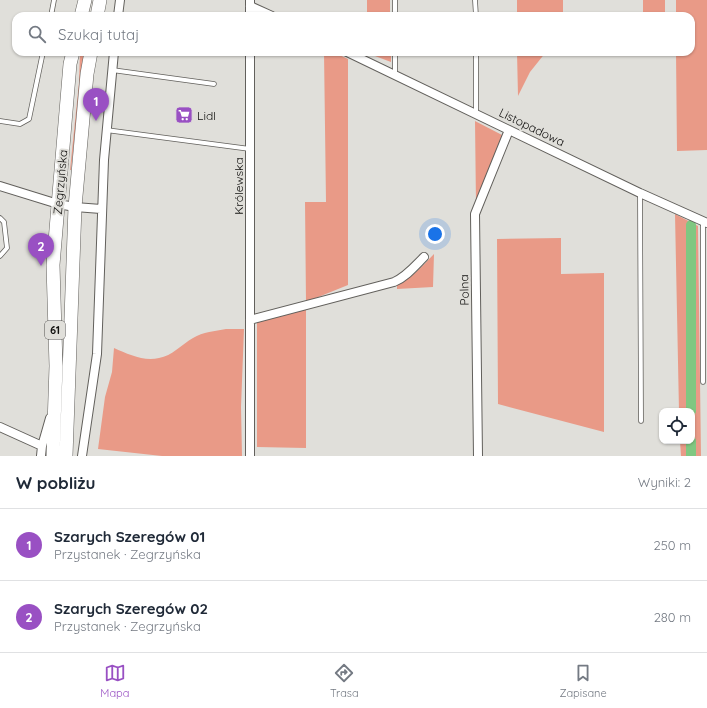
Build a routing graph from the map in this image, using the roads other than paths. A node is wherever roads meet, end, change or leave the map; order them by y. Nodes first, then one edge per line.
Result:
1 (54, 0) edge
2 (85, 0) edge
3 (100, 0) edge
4 (120, 0) edge
5 (394, 0) edge
6 (475, 0) edge
7 (250, 3) edge
8 (52, 12) edge
9 (82, 12) edge
10 (98, 12) edge
11 (118, 12) edge
12 (265, 12) edge
13 (395, 12) edge
14 (476, 12) edge
15 (42, 56) edge
16 (72, 56) edge
17 (90, 56) edge
18 (114, 56) edge
19 (250, 56) edge
20 (355, 56) edge
21 (395, 56) edge
22 (476, 56) edge
23 (112, 70) junction
24 (395, 75) junction
25 (214, 84) dead end
26 (476, 114) junction
27 (0, 121) edge
28 (106, 130) junction
29 (509, 130) junction
30 (250, 149) junction
31 (0, 186) edge
32 (640, 193) junction
33 (58, 204) junction
34 (75, 207) junction
35 (101, 209) junction
36 (0, 218) edge
37 (705, 222) edge
38 (0, 256) edge
39 (424, 257) dead end
40 (250, 320) junction
41 (703, 382) dead end
42 (56, 401) junction
43 (641, 421) dead end
44 (0, 427) edge
45 (42, 446) junction
46 (40, 456) edge
47 (53, 456) edge
48 (66, 456) edge
49 (82, 456) edge
50 (250, 456) edge
51 (478, 456) edge

1 - 8 lane
2 - 9 main road
3 - 10 main road
4 - 11 street
5 - 13 lane
6 - 14 lane
7 - 12 street
15 - 27 lane
16 - 33 main road, Zegrzyńska / 61
17 - 34 main road, Zegrzyńska / 61
18 - 23 street
19 - 30 street, Królewska
20 - 24 street, Listopadowa
21 - 24 lane
22 - 26 lane
23 - 25 lane
23 - 28 street
24 - 26 street, Listopadowa
26 - 29 street, Listopadowa
28 - 30 lane
28 - 35 street
29 - 32 street, Listopadowa
29 - 51 street, Polna
30 - 40 street, Królewska
31 - 33 street
32 - 37 street, Listopadowa
32 - 43 lane
33 - 34 street
33 - 42 main road, Zegrzyńska / 61
34 - 35 street
34 - 48 main road, Zegrzyńska / 61
35 - 49 street
36 - 38 lane
37 - 41 lane
39 - 40 street
40 - 50 street, Królewska
42 - 45 street
42 - 47 main road, Zegrzyńska / 61
44 - 45 street
45 - 46 street

